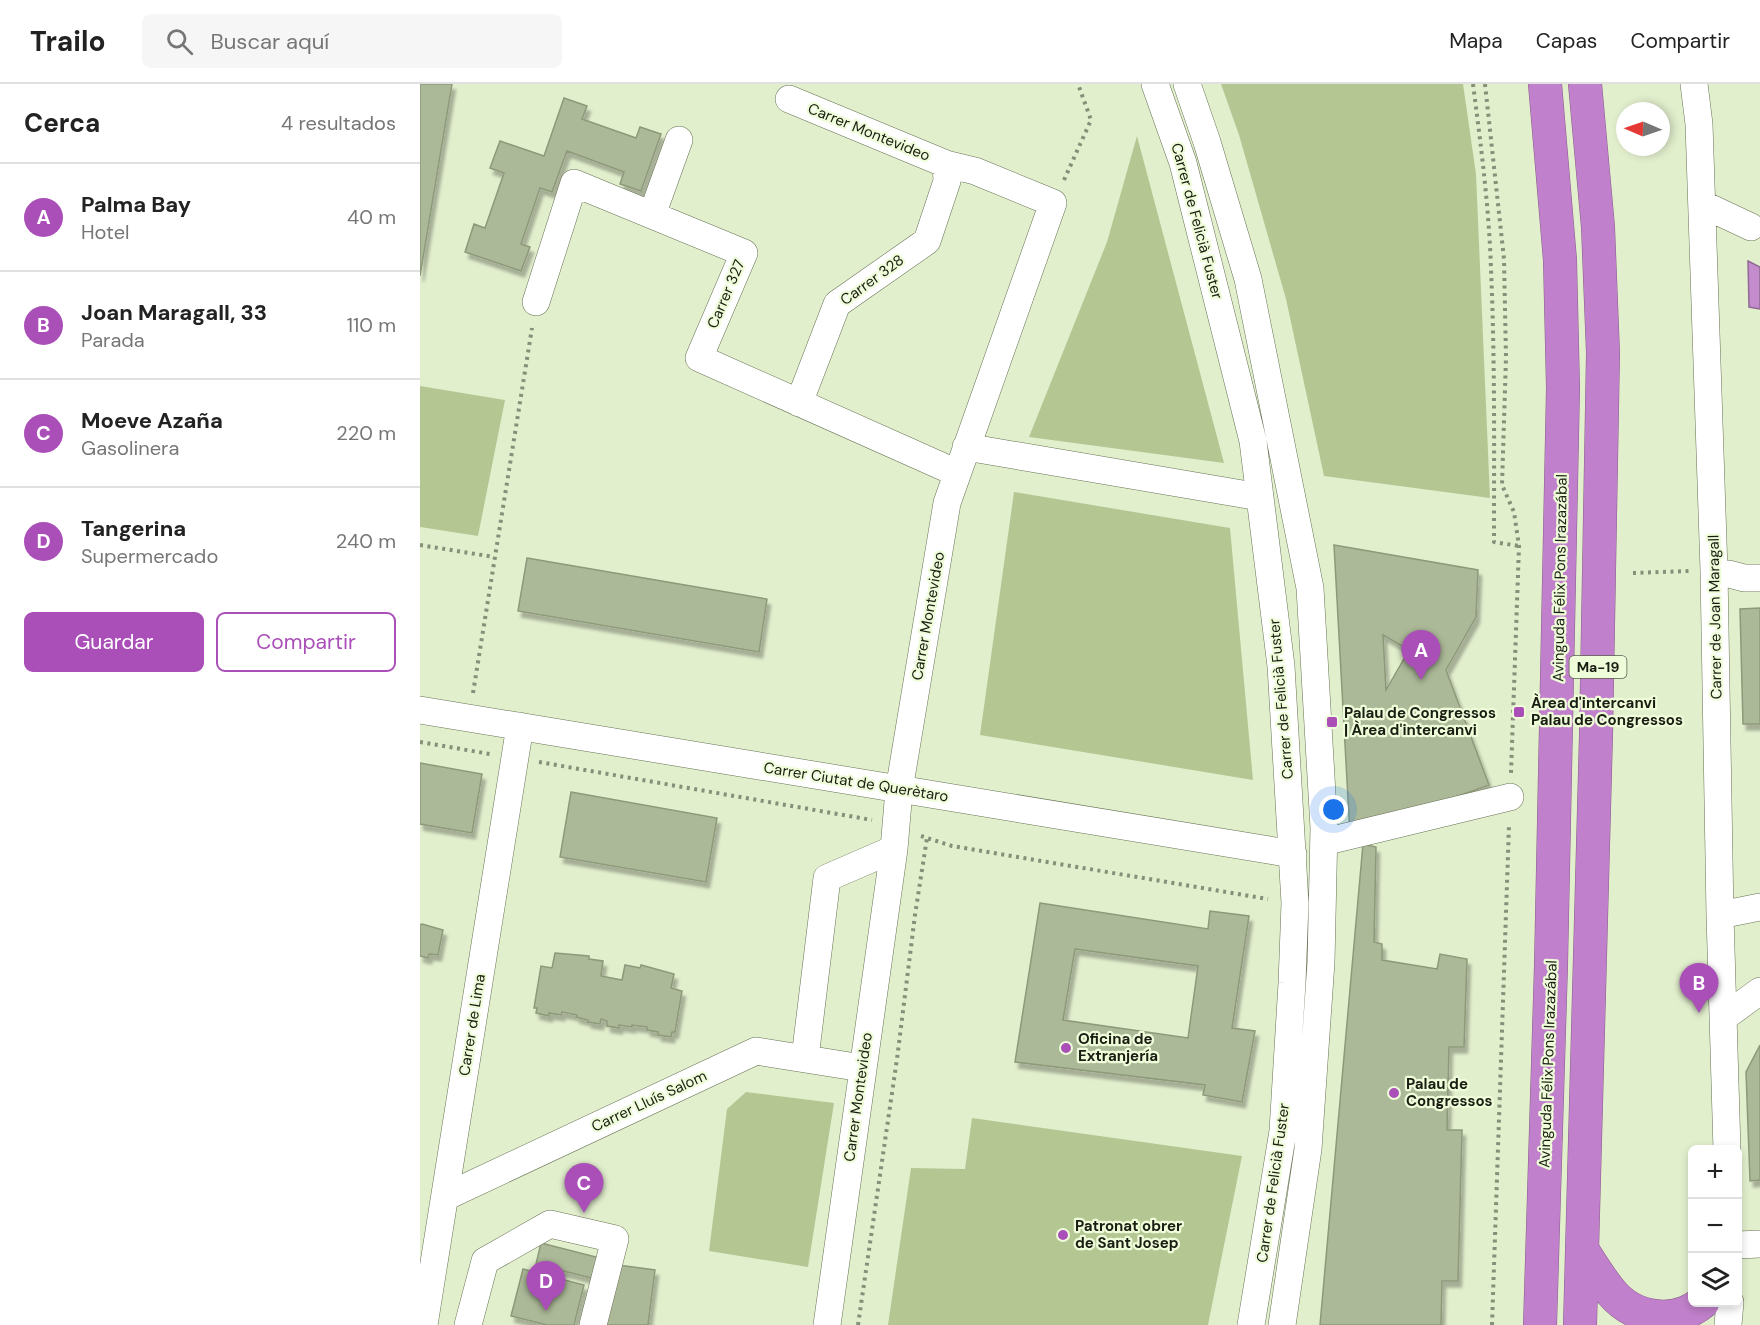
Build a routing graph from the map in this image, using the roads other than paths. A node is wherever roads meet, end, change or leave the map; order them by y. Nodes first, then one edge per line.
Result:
1 (1155, 84) edge
2 (1187, 84) edge
3 (1545, 84) edge
4 (1585, 84) edge
5 (1694, 84) edge
6 (789, 99) dead end
7 (679, 140) dead end
8 (946, 164) junction
9 (1702, 204) junction
10 (652, 215) junction
11 (1751, 226) dead end
12 (536, 302) road end
13 (799, 403) junction
14 (966, 447) junction
15 (957, 473) junction
16 (1260, 497) junction
17 (1722, 573) junction
18 (1760, 578) edge
19 (420, 710) edge
20 (520, 726) junction
21 (899, 790) junction
22 (1510, 797) road end
23 (896, 839) junction
24 (1324, 842) junction
25 (1293, 854) junction
26 (1760, 907) edge
27 (1720, 915) junction
28 (1760, 991) edge
29 (1723, 1018) junction
30 (805, 1058) junction
31 (862, 1068) junction
32 (1727, 1145) edge
33 (445, 1197) junction
34 (1760, 1244) edge
35 (1742, 1245) edge
36 (1583, 1251) junction
37 (1725, 1313) edge
38 (425, 1317) edge
39 (469, 1321) edge
40 (593, 1325) edge
41 (826, 1325) edge
42 (1251, 1325) edge
43 (1282, 1325) edge
44 (1540, 1325) edge
45 (1580, 1325) edge

1 - 16 street, Carrer de Felicià Fuster
2 - 24 street, Carrer de Felicià Fuster
3 - 44 highway, Avinguda Félix Pons Irazazábal / Ma-19
4 - 36 highway, Ma-19
5 - 9 street, Carrer de Joan Maragall
6 - 8 street, Carrer Montevideo
7 - 10 street
8 - 13 street, Carrer 328
8 - 14 street, Carrer Montevideo
9 - 11 street
9 - 17 street, Carrer de Joan Maragall
10 - 12 street, Carrer 327
10 - 13 street, Carrer 327
13 - 15 street, Carrer 327
14 - 15 street, Carrer Montevideo
14 - 16 street
15 - 21 street, Carrer Montevideo
16 - 25 street, Carrer de Felicià Fuster
17 - 18 street
17 - 27 street, Carrer de Joan Maragall
19 - 20 street, Carrer Ciutat de Querètaro
20 - 21 street, Carrer Ciutat de Querètaro
20 - 33 street, Carrer de Lima
21 - 23 street, Carrer Montevideo
21 - 25 street, Carrer Ciutat de Querètaro
22 - 24 street
23 - 30 street
23 - 31 street, Carrer Montevideo
24 - 43 street, Carrer de Felicià Fuster
25 - 42 street, Carrer de Felicià Fuster
26 - 27 street
27 - 29 street, Carrer de Joan Maragall
28 - 29 street
29 - 32 street, Carrer de Joan Maragall
30 - 31 street, Carrer Lluís Salom
30 - 33 street, Carrer Lluís Salom
31 - 41 street, Carrer Montevideo
33 - 38 street, Carrer de Lima
34 - 35 street
36 - 37 highway
36 - 45 highway, Ma-19
38 - 39 street
39 - 40 street

